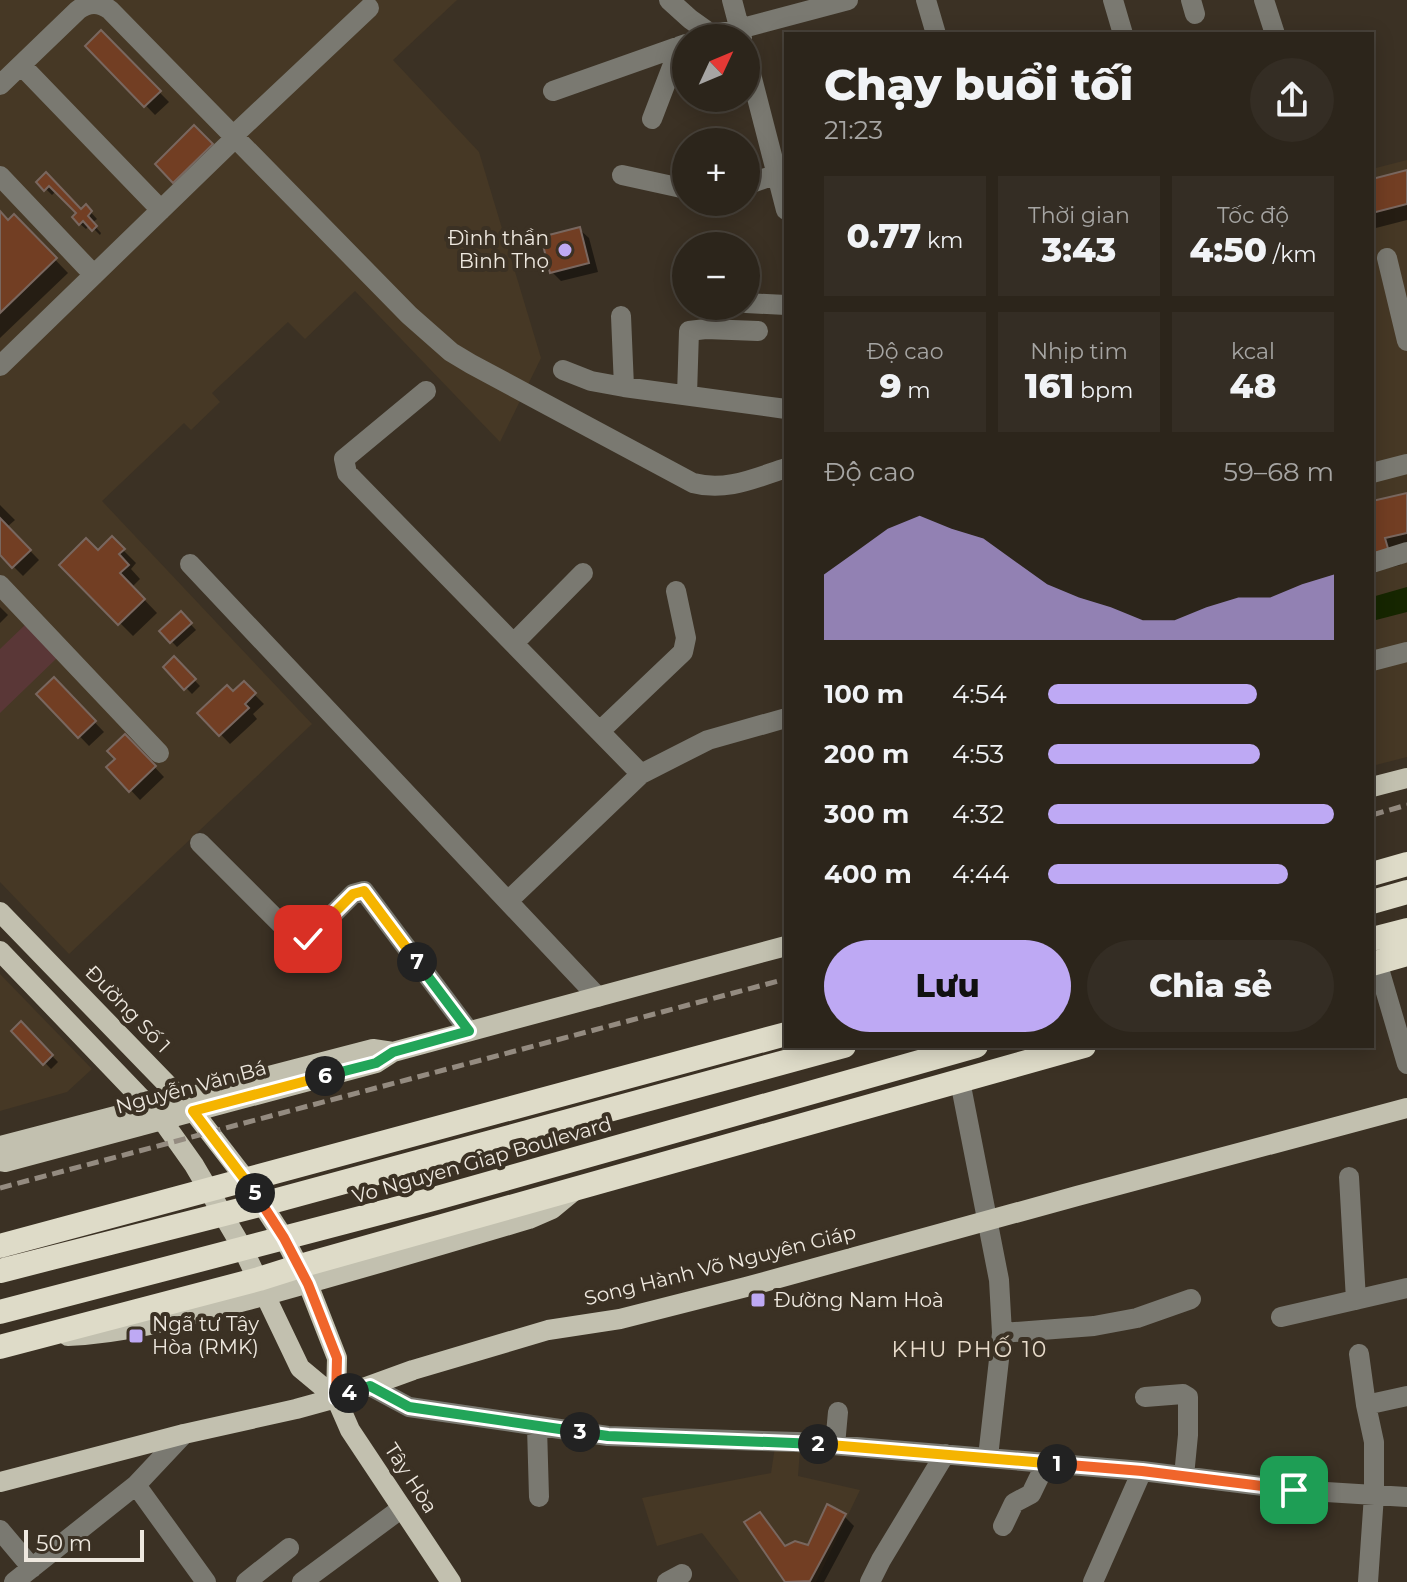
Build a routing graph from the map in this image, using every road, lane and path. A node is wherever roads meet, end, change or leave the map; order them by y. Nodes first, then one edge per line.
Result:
1 (669, 0) edge
2 (732, 0) edge
3 (848, 0) edge
4 (926, 0) edge
5 (1113, 0) edge
6 (1264, 0) edge
7 (369, 8) dead end
8 (695, 24) edge
9 (738, 24) edge
10 (760, 28) edge
11 (935, 32) edge
12 (1122, 32) edge
13 (1274, 32) edge
14 (672, 49) edge
15 (21, 65) junction
16 (672, 71) edge
17 (0, 85) edge
18 (553, 91) dead end
19 (760, 102) edge
20 (652, 119) dead end
21 (234, 137) junction
22 (781, 172) edge
23 (622, 175) dead end
24 (0, 176) edge
25 (760, 180) edge
26 (672, 186) edge
27 (784, 195) edge
28 (161, 210) junction
29 (1387, 258) dead end
30 (94, 275) junction
31 (760, 304) edge
32 (784, 305) edge
33 (621, 316) dead end
34 (758, 331) dead end
35 (1407, 341) edge
36 (0, 366) edge
37 (563, 370) dead end
38 (624, 387) junction
39 (426, 391) dead end
40 (687, 395) junction
41 (784, 409) edge
42 (1407, 464) edge
43 (784, 469) edge
44 (1374, 472) edge
45 (1407, 552) edge
46 (1374, 562) edge
47 (190, 564) dead end
48 (583, 573) dead end
49 (0, 585) edge
50 (676, 591) dead end
51 (514, 643) junction
52 (1407, 652) edge
53 (1374, 660) edge
54 (784, 719) edge
55 (600, 731) junction
56 (159, 753) dead end
57 (641, 774) junction
58 (1407, 778) edge
59 (1374, 786) edge
60 (200, 843) dead end
61 (1407, 864) edge
62 (1374, 873) edge
63 (1407, 892) edge
64 (508, 901) junction
65 (1374, 901) edge
66 (0, 912) edge
67 (1407, 930) edge
68 (784, 947) edge
69 (0, 951) edge
70 (1407, 954) edge
71 (1374, 955) edge
72 (598, 997) junction
73 (469, 1031) junction
74 (784, 1035) edge
75 (837, 1048) edge
76 (969, 1048) edge
77 (1077, 1048) edge
78 (1407, 1064) edge
79 (960, 1081) junction
80 (187, 1105) junction
81 (1407, 1108) edge
82 (156, 1113) junction
83 (0, 1146) edge
84 (0, 1161) edge
85 (1349, 1177) dead end
86 (247, 1181) junction
87 (210, 1190) junction
88 (575, 1190) junction
89 (263, 1204) junction
90 (392, 1210) junction
91 (224, 1214) junction
92 (988, 1220) junction
93 (452, 1224) junction
94 (322, 1228) junction
95 (284, 1238) junction
96 (0, 1246) edge
97 (243, 1249) junction
98 (0, 1271) edge
99 (304, 1275) junction
100 (263, 1287) junction
101 (1407, 1288) edge
102 (1191, 1299) dead end
103 (1356, 1300) junction
104 (0, 1312) edge
105 (1281, 1317) dead end
106 (1002, 1333) junction
107 (0, 1347) edge
108 (1359, 1354) dead end
109 (370, 1386) junction
110 (1407, 1396) edge
111 (1145, 1397) dead end
112 (336, 1398) junction
113 (1366, 1405) junction
114 (838, 1412) dead end
115 (537, 1427) junction
116 (184, 1434) junction
117 (835, 1445) junction
118 (945, 1454) junction
119 (988, 1457) junction
120 (1046, 1463) junction
121 (1142, 1471) junction
122 (1184, 1476) junction
123 (0, 1482) edge
124 (136, 1485) junction
125 (1374, 1495) junction
126 (539, 1497) dead end
127 (1407, 1497) edge
128 (402, 1508) junction
129 (1003, 1526) dead end
130 (0, 1530) edge
131 (289, 1548) dead end
132 (32, 1568) junction
133 (14, 1582) edge
134 (206, 1582) edge
135 (246, 1582) edge
136 (302, 1582) edge
137 (451, 1582) edge
138 (870, 1582) edge
139 (1093, 1582) edge
140 (1368, 1582) edge

1 - 8 street
2 - 9 street
3 - 10 street
4 - 11 street
5 - 12 street
6 - 13 street
7 - 21 street
14 - 18 street
15 - 17 street
15 - 21 street
15 - 28 street
16 - 20 street
19 - 22 street
21 - 28 street
21 - 43 street
22 - 25 street
22 - 27 street
23 - 26 street
24 - 30 street
28 - 30 street
29 - 35 street
30 - 36 street
31 - 32 street
33 - 38 street
34 - 40 street
37 - 38 street
38 - 40 street
39 - 51 street
40 - 41 street
42 - 44 street
45 - 46 street
47 - 64 street
48 - 51 street
49 - 56 street
50 - 55 street
51 - 55 street
52 - 53 street
54 - 57 street
55 - 57 street
57 - 64 street
58 - 59 main road
60 - 73 street
61 - 62 highway
63 - 65 highway
64 - 72 street
66 - 80 main road, Đường Số 1
67 - 71 highway
68 - 72 main road, Nguyễn Văn Bá
69 - 82 main road
70 - 71 highway
71 - 78 street
72 - 73 main road, Nguyễn Văn Bá
73 - 80 main road, Nguyễn Văn Bá
74 - 86 highway, Vo Nguyen Giap Boulevard
75 - 89 highway, Vo Nguyen Giap Boulevard
76 - 90 highway, Vo Nguyen Giap Boulevard
77 - 79 highway
79 - 88 highway
79 - 92 street
80 - 82 main road, Nguyễn Văn Bá
80 - 86 main road, Đường Số 1
81 - 92 main road, Song Hành Võ Nguyên Giáp
82 - 83 main road, Nguyễn Văn Bá
82 - 84 main road, Nguyễn Văn Bá
82 - 87 main road
85 - 103 street
86 - 87 highway, Vo Nguyen Giap Boulevard
86 - 89 main road, Đường Số 1
87 - 91 main road, Tây Hòa
87 - 96 highway, Vo Nguyen Giap Boulevard
88 - 93 highway
88 - 99 main road
89 - 91 highway, Vo Nguyen Giap Boulevard
89 - 95 main road, Đường Số 1
90 - 93 highway
90 - 94 highway, Vo Nguyen Giap Boulevard
91 - 97 main road, Tây Hòa
91 - 98 highway, Vo Nguyen Giap Boulevard
92 - 106 street
92 - 109 main road, Song Hành Võ Nguyên Giáp
93 - 99 highway
94 - 95 highway, Vo Nguyen Giap Boulevard
94 - 99 highway
95 - 97 highway, Vo Nguyen Giap Boulevard
95 - 99 main road, Tây Hòa
97 - 100 main road, Tây Hòa
97 - 104 highway, Vo Nguyen Giap Boulevard
99 - 100 highway
99 - 112 main road, Tây Hòa
100 - 107 highway
100 - 112 main road, Tây Hòa
101 - 103 street
102 - 106 street
103 - 105 street
106 - 119 street
108 - 113 street
109 - 112 main road, Song Hành Võ Nguyên Giáp
109 - 115 street
110 - 113 street
111 - 122 street
112 - 116 main road, Song Hành Võ Nguyên Giáp
112 - 128 main road, Tây Hòa
113 - 125 street
114 - 117 street
115 - 117 street
115 - 126 street
116 - 123 main road, Song Hành Võ Nguyên Giáp
116 - 124 street
117 - 118 street
118 - 119 street
118 - 138 street
119 - 120 street
120 - 121 street
120 - 129 street
121 - 122 street
121 - 139 street
122 - 125 street
124 - 132 street
124 - 134 street
125 - 127 street
125 - 140 street
128 - 136 street
128 - 137 main road, Tây Hòa
130 - 132 street
131 - 135 street
132 - 133 street

